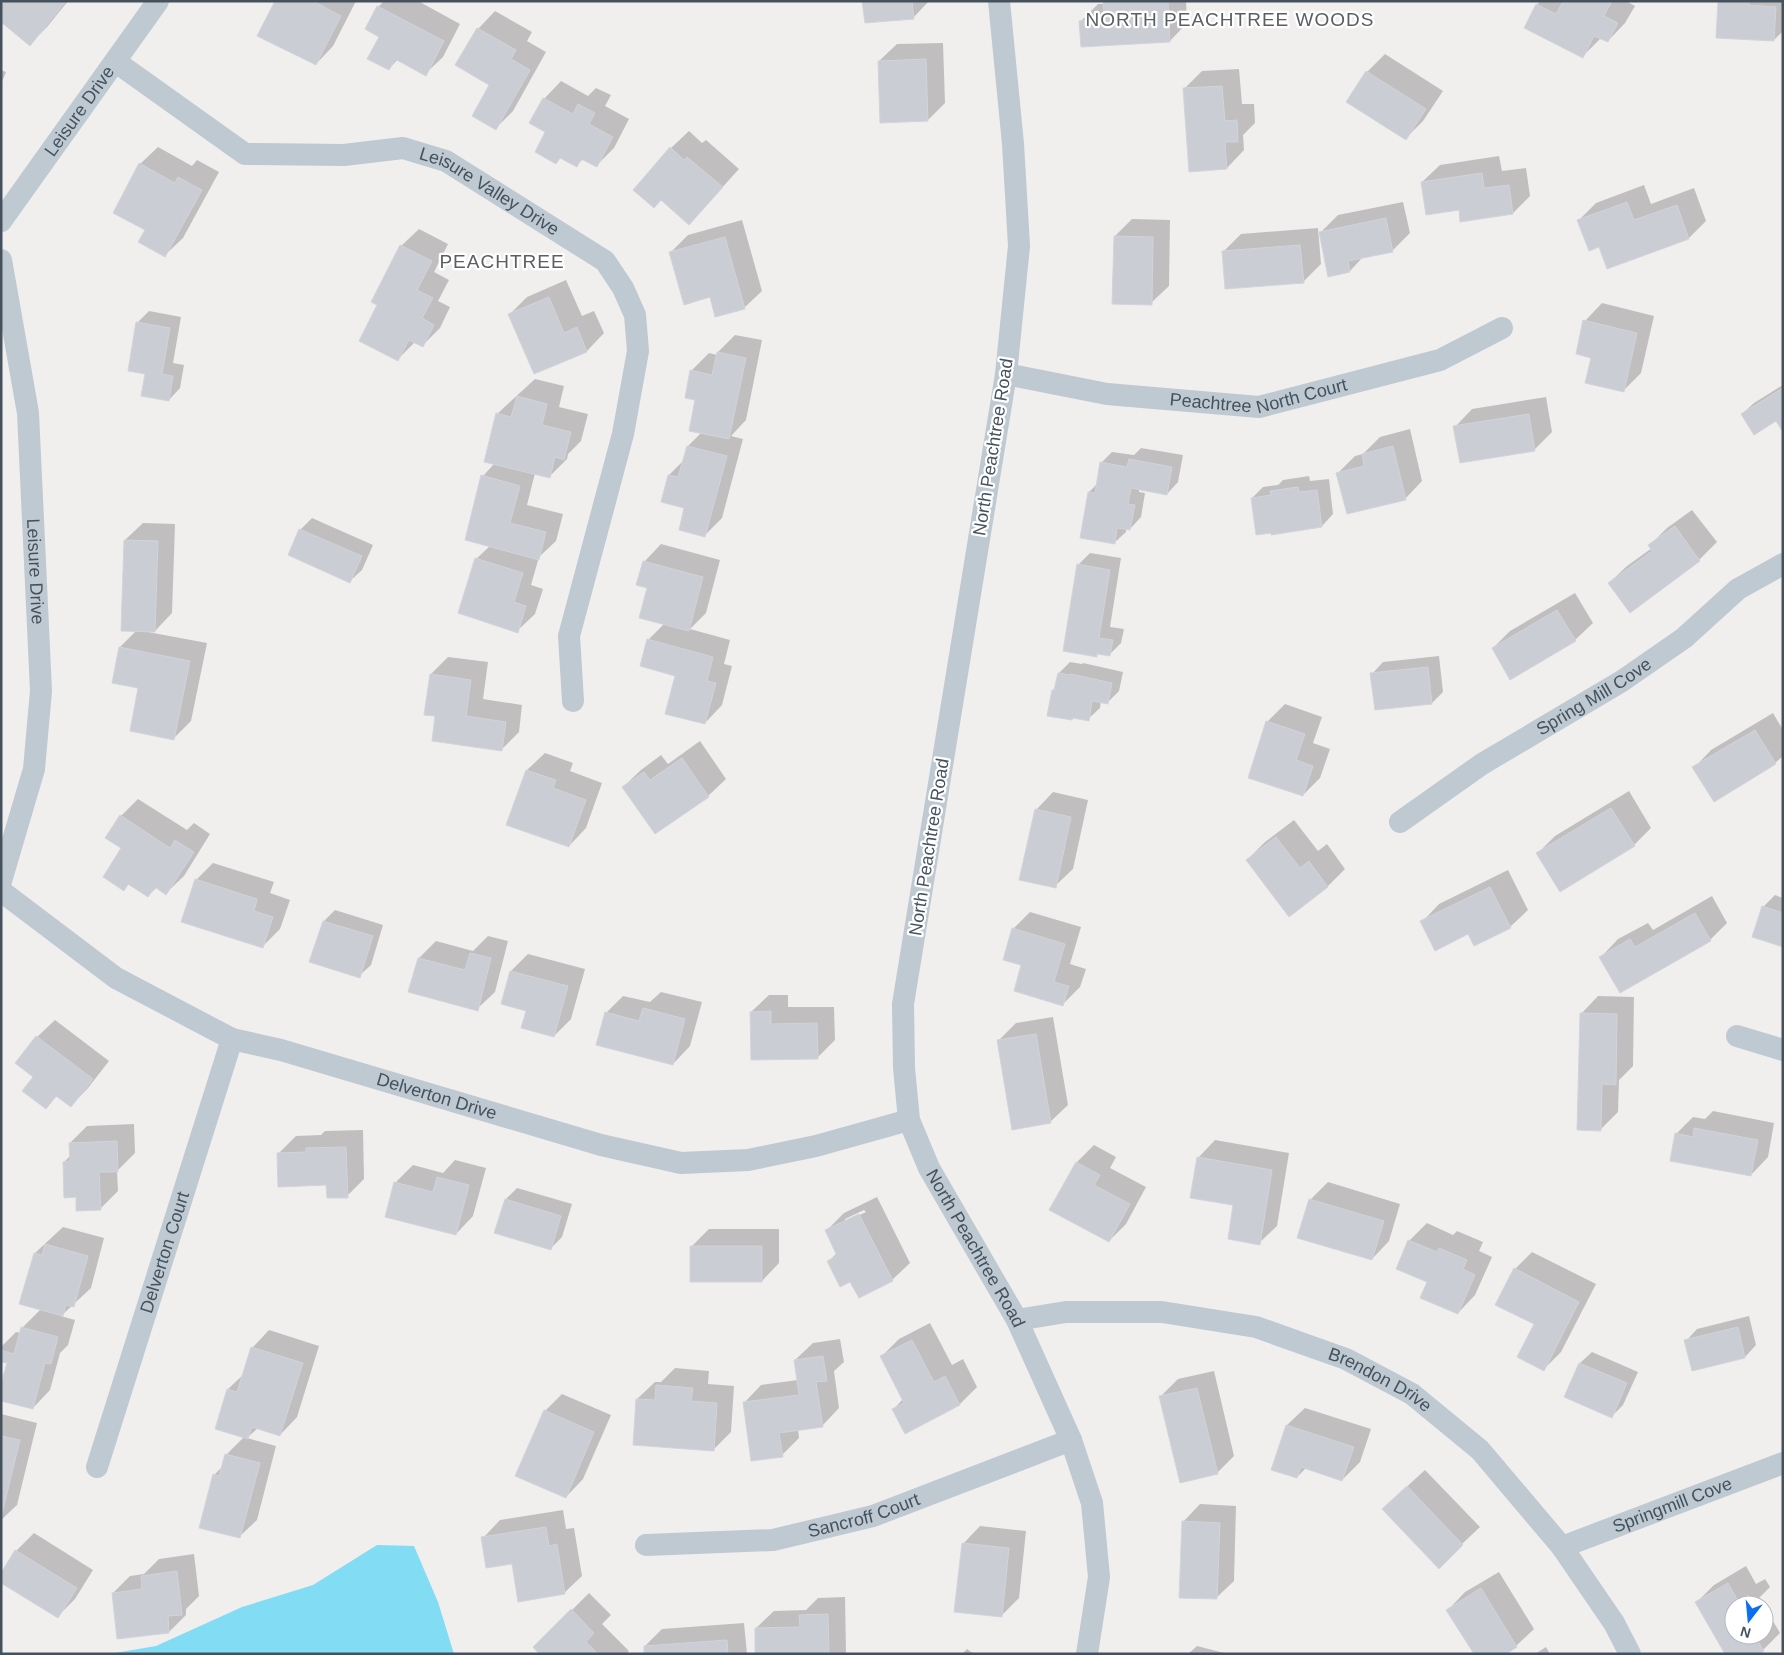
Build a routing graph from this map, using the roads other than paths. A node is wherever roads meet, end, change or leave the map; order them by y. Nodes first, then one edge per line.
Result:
1 (158, 1) edge
2 (1000, 1) edge
3 (116, 62) junction
4 (1, 221) edge
5 (1, 260) edge
6 (1502, 328) dead end
7 (1006, 374) junction
8 (1783, 564) edge
9 (573, 701) dead end
10 (1400, 822) dead end
11 (1, 881) edge
12 (1, 891) edge
13 (1737, 1036) dead end
14 (232, 1039) junction
15 (1783, 1050) edge
16 (909, 1120) junction
17 (1017, 1320) junction
18 (1071, 1440) junction
19 (1783, 1463) edge
20 (97, 1467) dead end
21 (646, 1546) dead end
22 (1562, 1547) junction
23 (1087, 1654) edge
24 (1630, 1654) edge

1 - 3 street, Leisure Drive
2 - 7 street, North Peachtree Road
3 - 4 street, Leisure Drive
3 - 9 street, Leisure Valley Drive
5 - 11 street, Leisure Drive
6 - 7 street, Peachtree North Court
7 - 16 street, North Peachtree Road
8 - 10 street, Spring Mill Cove
12 - 14 street, Delverton Drive
13 - 15 street
14 - 16 street, Delverton Drive
14 - 20 street, Delverton Court
16 - 17 street, North Peachtree Road
17 - 18 street, North Peachtree Road
17 - 22 street, Brendon Drive
18 - 21 street, Sancroff Court
18 - 23 street, North Peachtree Road
19 - 22 street, Springmill Cove
22 - 24 street, Brendon Drive

